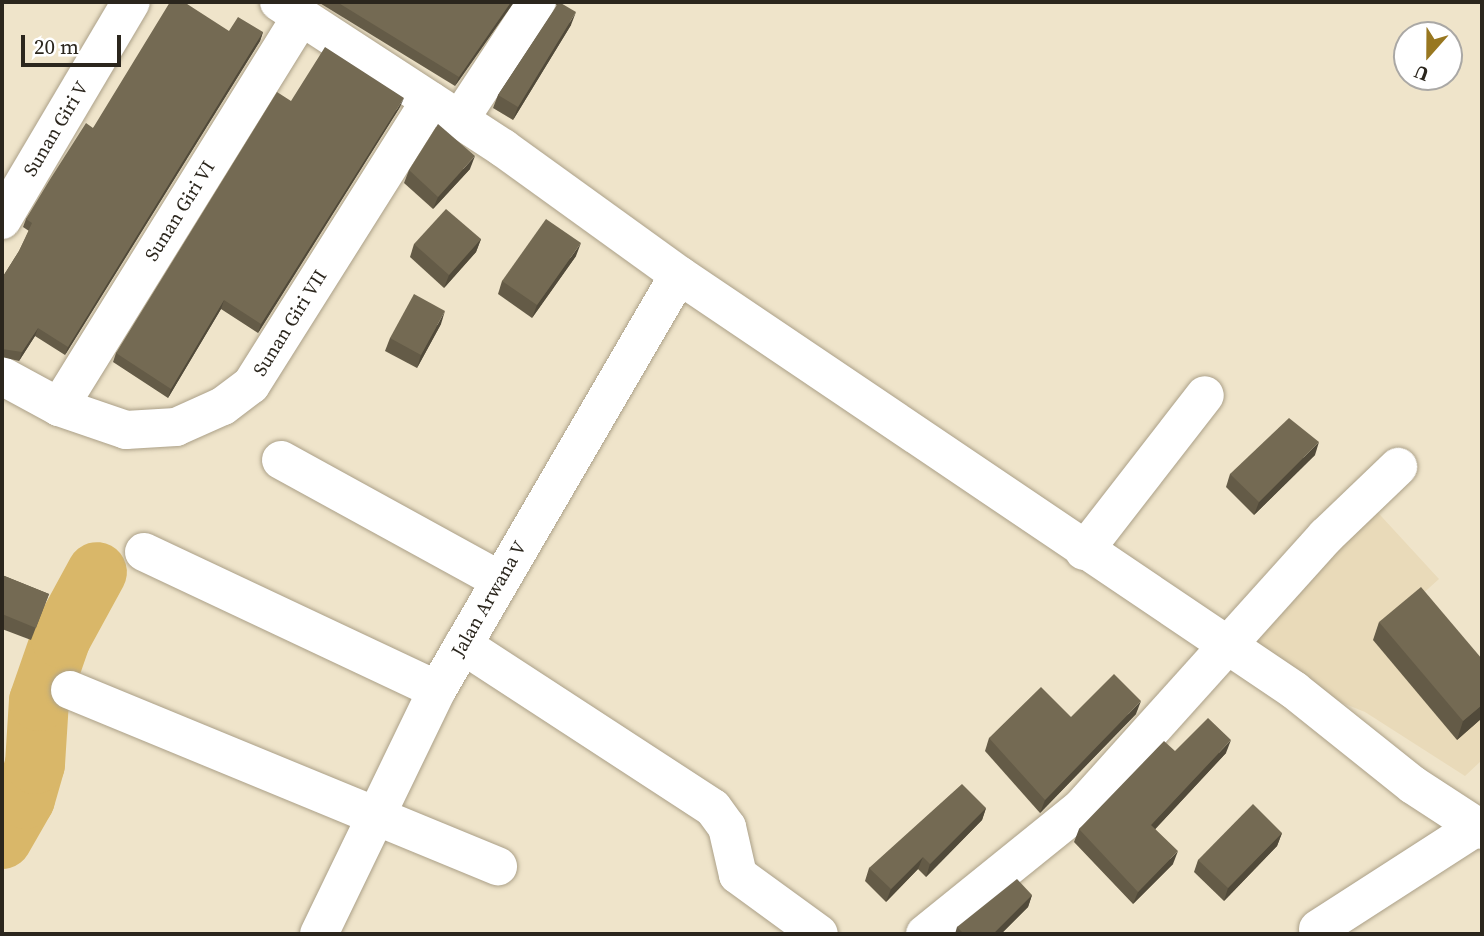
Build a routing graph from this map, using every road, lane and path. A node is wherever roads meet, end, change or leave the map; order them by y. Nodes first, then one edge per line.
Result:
1 (131, 2) edge
2 (537, 2) edge
3 (290, 9) edge
4 (450, 113) junction
5 (2, 220) edge
6 (680, 275) junction
7 (2, 376) edge
8 (1205, 395) dead end
9 (59, 407) junction
10 (281, 460) dead end
11 (1398, 467) dead end
12 (1084, 551) junction
13 (144, 552) dead end
14 (499, 580) junction
15 (463, 645) junction
16 (1229, 649) junction
17 (69, 690) dead end
18 (438, 690) junction
19 (372, 815) junction
20 (1479, 829) edge
21 (498, 866) dead end
22 (1318, 929) dead end
23 (319, 934) edge
24 (819, 934) edge
25 (925, 934) edge

1 - 5 street, Sunan Giri V
2 - 4 street, Sunan Giri VII
3 - 4 street
3 - 9 street, Sunan Giri VI
4 - 6 street
4 - 9 street, Sunan Giri VII
6 - 12 street
6 - 14 street, Jalan Arwana V
7 - 9 street, Sunan Giri VII
8 - 12 street
10 - 14 street
11 - 16 street
12 - 16 street
13 - 18 street
14 - 15 street, Jalan Arwana V
15 - 18 street, Jalan Arwana V
15 - 24 street
16 - 20 street
16 - 25 street
17 - 19 street
18 - 19 street, Jalan Arwana V
19 - 21 street
19 - 23 street, Jalan Arwana V
20 - 22 street

